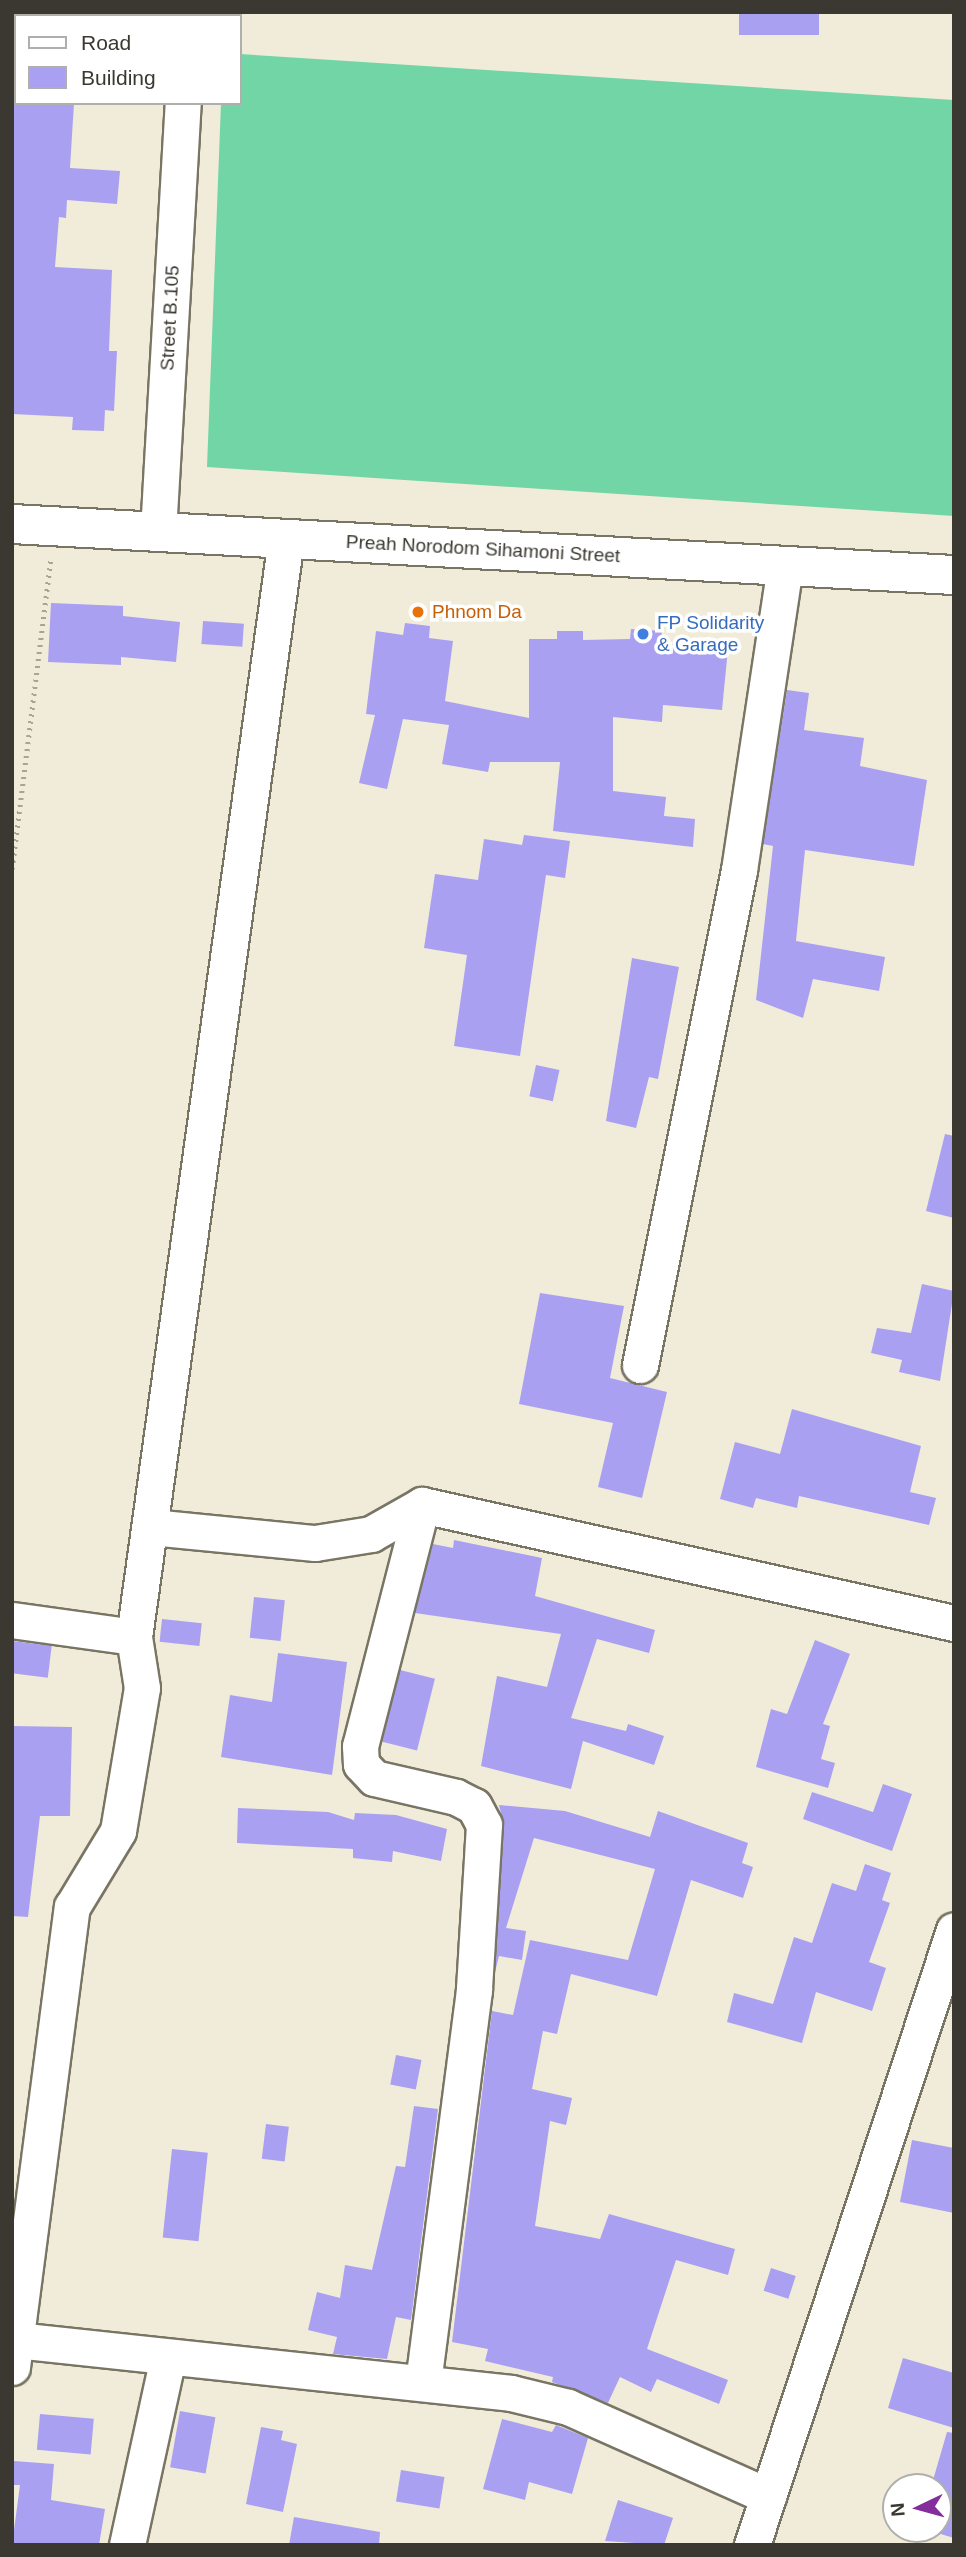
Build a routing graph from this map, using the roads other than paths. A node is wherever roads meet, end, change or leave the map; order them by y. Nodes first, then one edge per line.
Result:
1 (183, 105) edge
2 (12, 524) edge
3 (158, 532) junction
4 (286, 539) junction
5 (785, 565) junction
6 (954, 575) edge
7 (640, 1365) dead end
8 (422, 1505) junction
9 (150, 1527) junction
10 (12, 1620) edge
11 (954, 1623) edge
12 (134, 1637) junction
13 (954, 1930) edge
14 (14, 2354) edge
15 (167, 2361) junction
16 (423, 2381) junction
17 (768, 2496) junction
18 (127, 2545) edge
19 (752, 2545) edge

1 - 3 street, Street B.105
2 - 3 main road, Preah Norodom Sihamoni Street
3 - 4 main road, Preah Norodom Sihamoni Street
4 - 5 main road, Preah Norodom Sihamoni Street
4 - 9 street
5 - 6 main road, Preah Norodom Sihamoni Street
5 - 7 street
8 - 9 street
8 - 11 street
8 - 16 street
9 - 12 street
10 - 12 street
12 - 14 street
13 - 17 street
14 - 15 street
15 - 16 street
15 - 18 street
16 - 17 street
17 - 19 street

